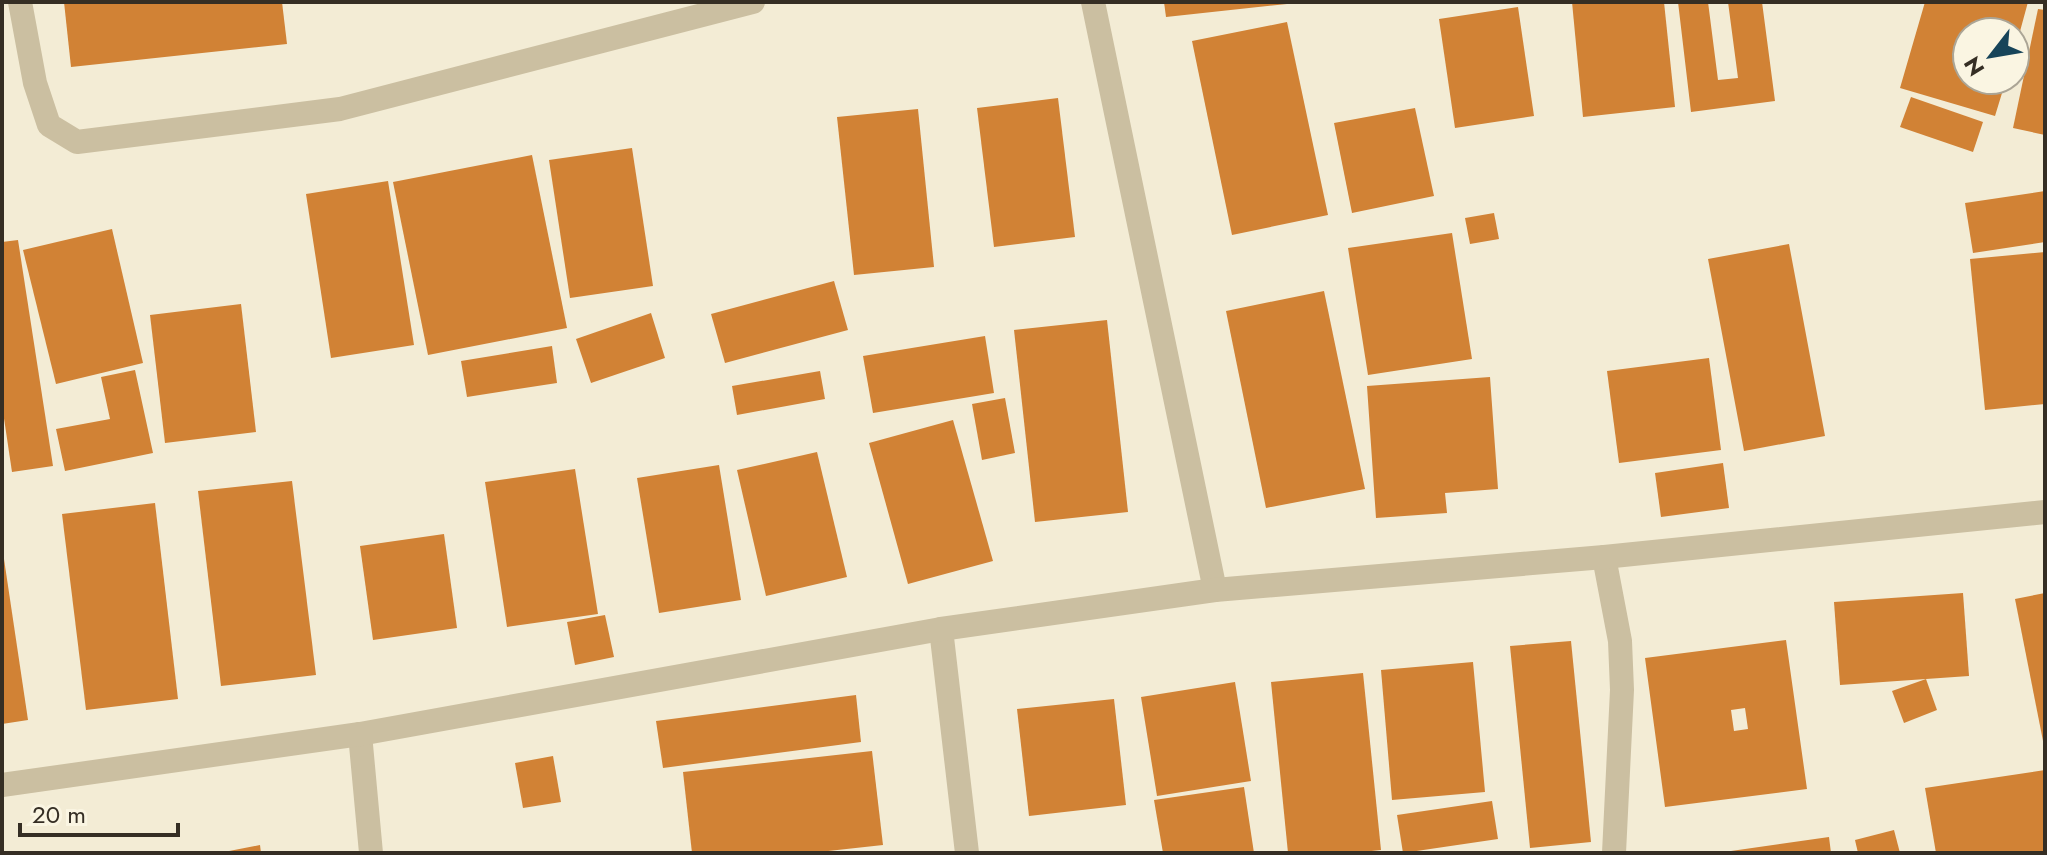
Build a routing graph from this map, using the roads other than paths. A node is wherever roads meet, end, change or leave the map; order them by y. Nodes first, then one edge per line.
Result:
1 (20, 2) edge
2 (753, 2) edge
3 (1093, 2) edge
4 (2045, 512) edge
5 (1604, 557) junction
6 (1215, 590) junction
7 (941, 629) junction
8 (360, 734) junction
9 (2, 785) edge
10 (371, 853) edge
11 (967, 853) edge
12 (1614, 853) edge

1 - 2 street
3 - 6 street
4 - 5 street
5 - 6 street
5 - 12 street
6 - 7 street
7 - 8 street
7 - 11 street
8 - 9 street
8 - 10 street

